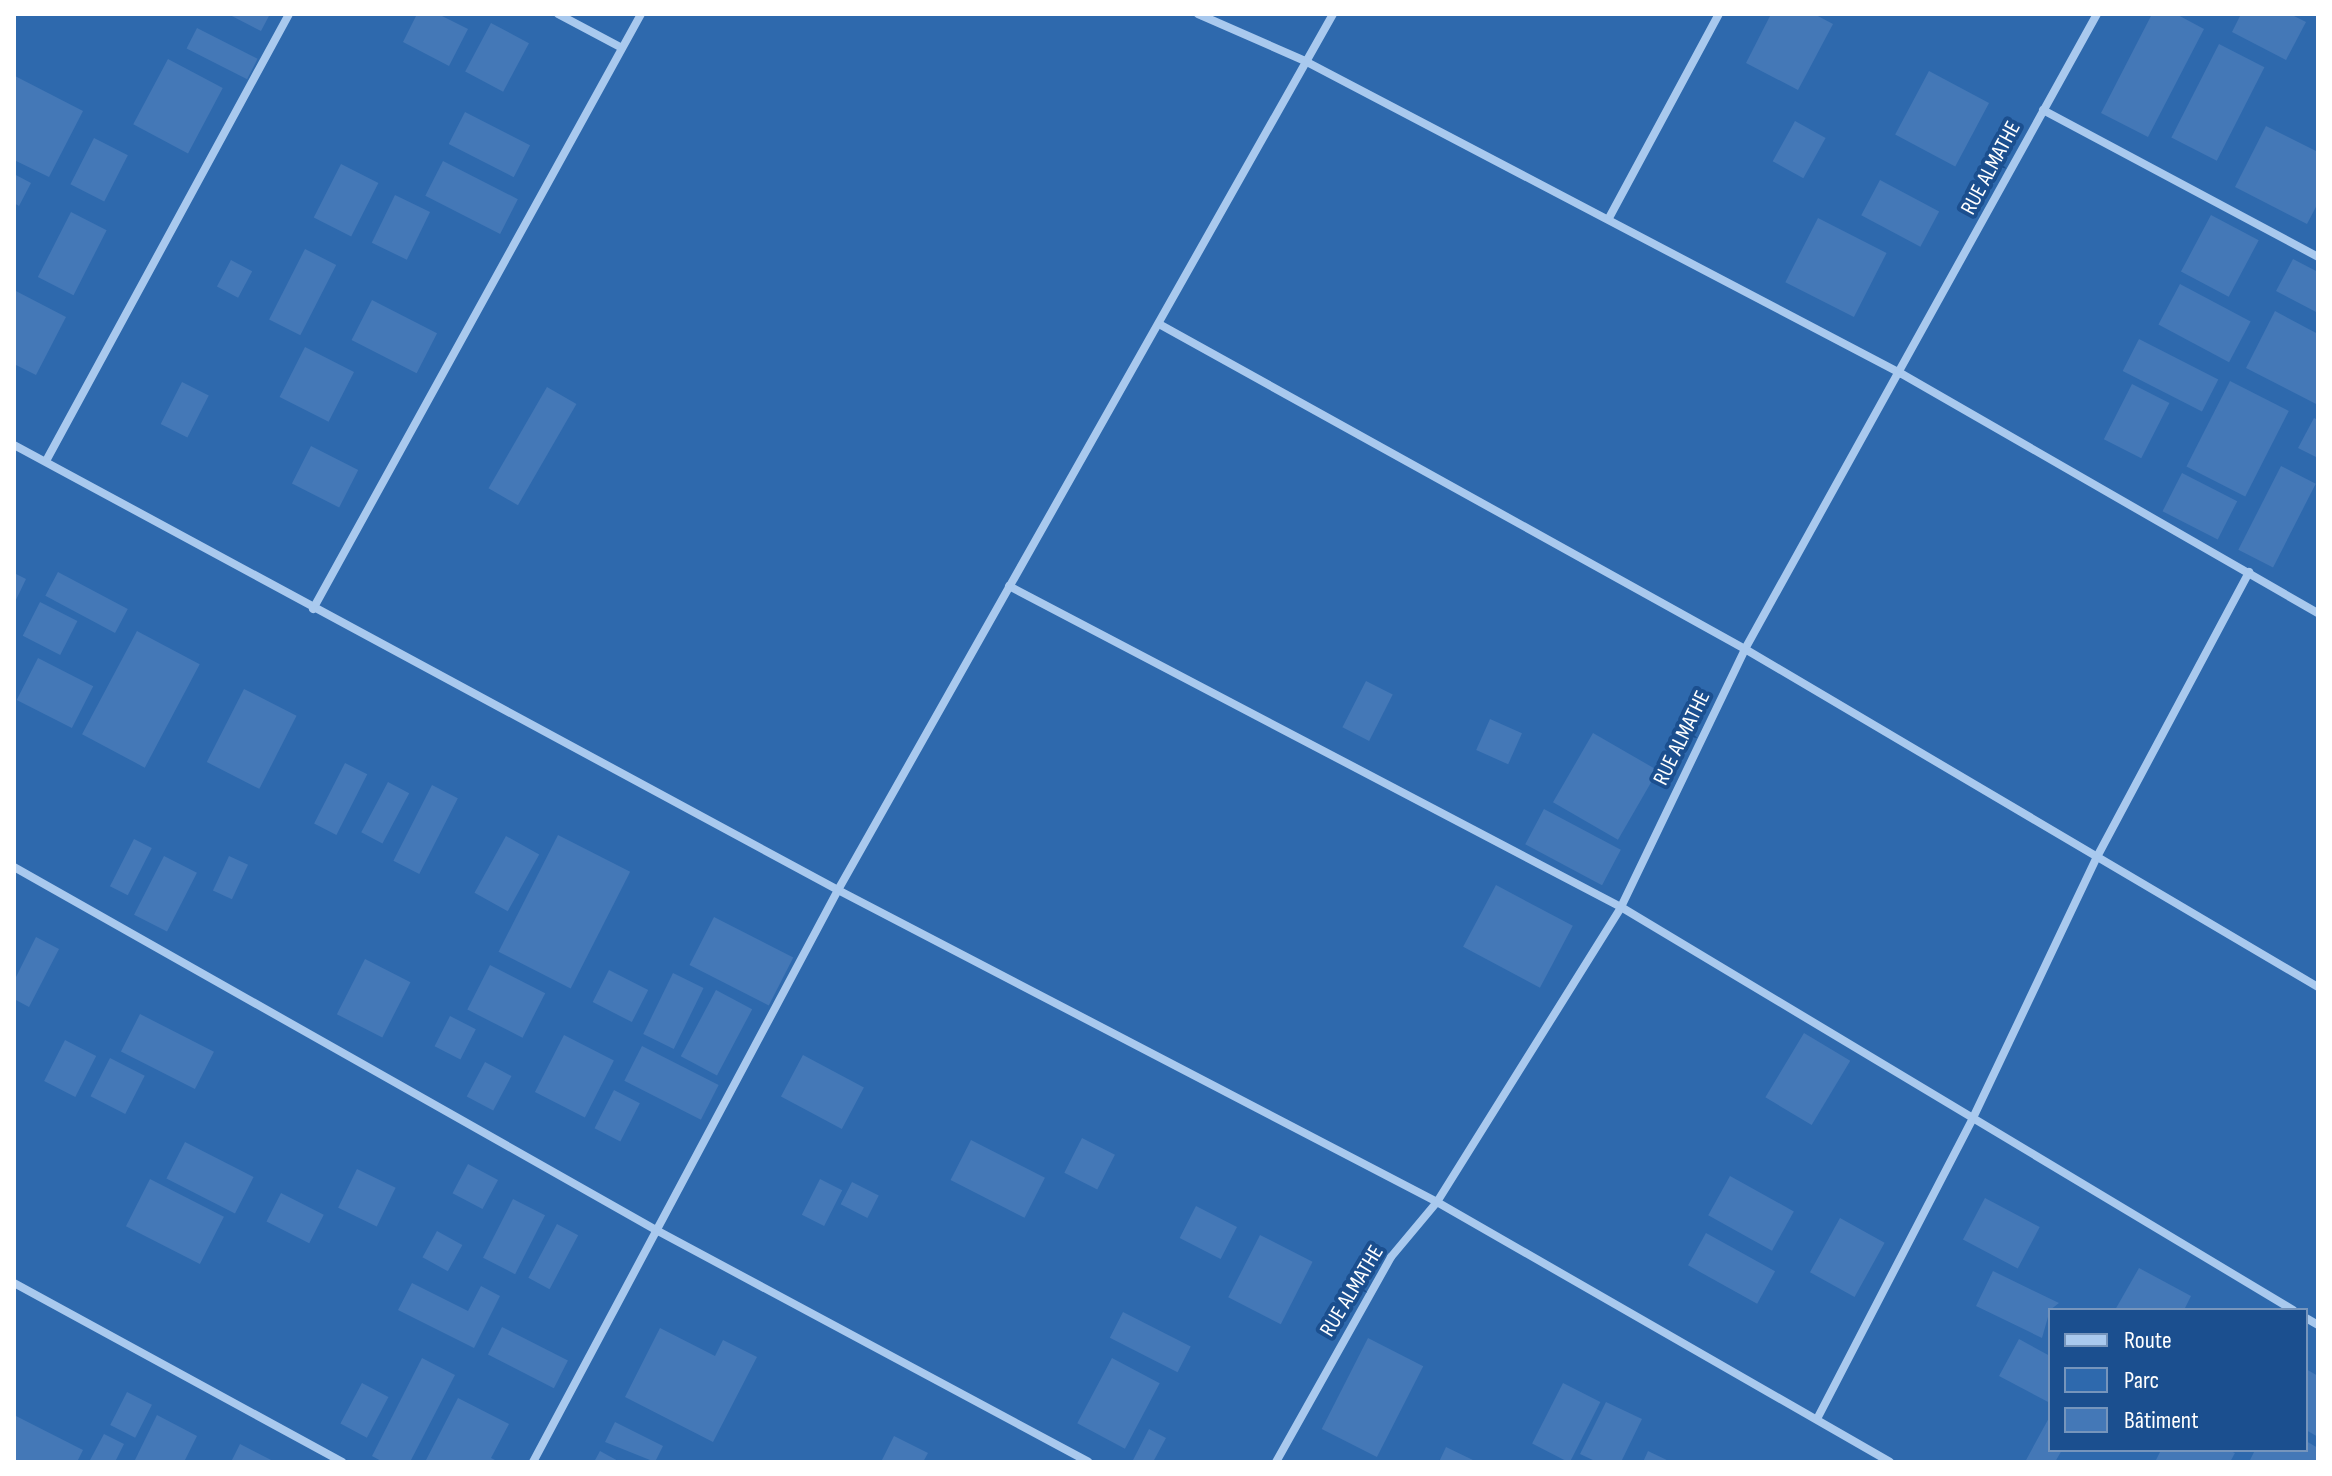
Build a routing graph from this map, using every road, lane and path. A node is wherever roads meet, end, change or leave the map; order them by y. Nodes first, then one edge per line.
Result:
1 (289, 14) edge
2 (558, 14) edge
3 (641, 14) edge
4 (1198, 14) edge
5 (1333, 14) edge
6 (1719, 14) edge
7 (2097, 14) edge
8 (622, 48) junction
9 (1305, 61) junction
10 (2043, 110) junction
11 (1609, 218) junction
12 (2318, 257) edge
13 (1159, 324) junction
14 (1902, 374) junction
15 (14, 445) edge
16 (46, 461) junction
17 (2249, 572) junction
18 (1009, 586) junction
19 (313, 609) junction
20 (2318, 613) edge
21 (1745, 649) junction
22 (2098, 855) junction
23 (14, 867) edge
24 (838, 890) junction
25 (1621, 907) junction
26 (2318, 987) edge
27 (1972, 1120) junction
28 (1437, 1202) junction
29 (658, 1231) junction
30 (14, 1283) edge
31 (2290, 1308) edge
32 (1817, 1419) junction
33 (342, 1462) edge
34 (533, 1462) edge
35 (1088, 1462) edge
36 (1276, 1462) edge
37 (1890, 1462) edge

1 - 16 street
2 - 8 street
3 - 8 street
4 - 9 street
5 - 9 street
6 - 11 street
7 - 10 street, RUE ALMATHE
8 - 19 street
9 - 11 street
9 - 13 street
10 - 12 street
10 - 14 street, RUE ALMATHE
11 - 14 street
13 - 18 street
13 - 21 street
14 - 17 street
14 - 21 street, RUE ALMATHE
15 - 16 street
16 - 19 street
17 - 20 street
17 - 22 street
18 - 24 street
18 - 25 street
19 - 24 street
21 - 22 street
21 - 25 street, RUE ALMATHE
22 - 26 street
22 - 27 street
23 - 29 street
24 - 28 street
24 - 29 street
25 - 27 street
25 - 28 street, RUE ALMATHE
27 - 31 street
27 - 32 street
28 - 32 street
28 - 36 street, RUE ALMATHE
29 - 34 street
29 - 35 street
30 - 33 street
32 - 37 street

